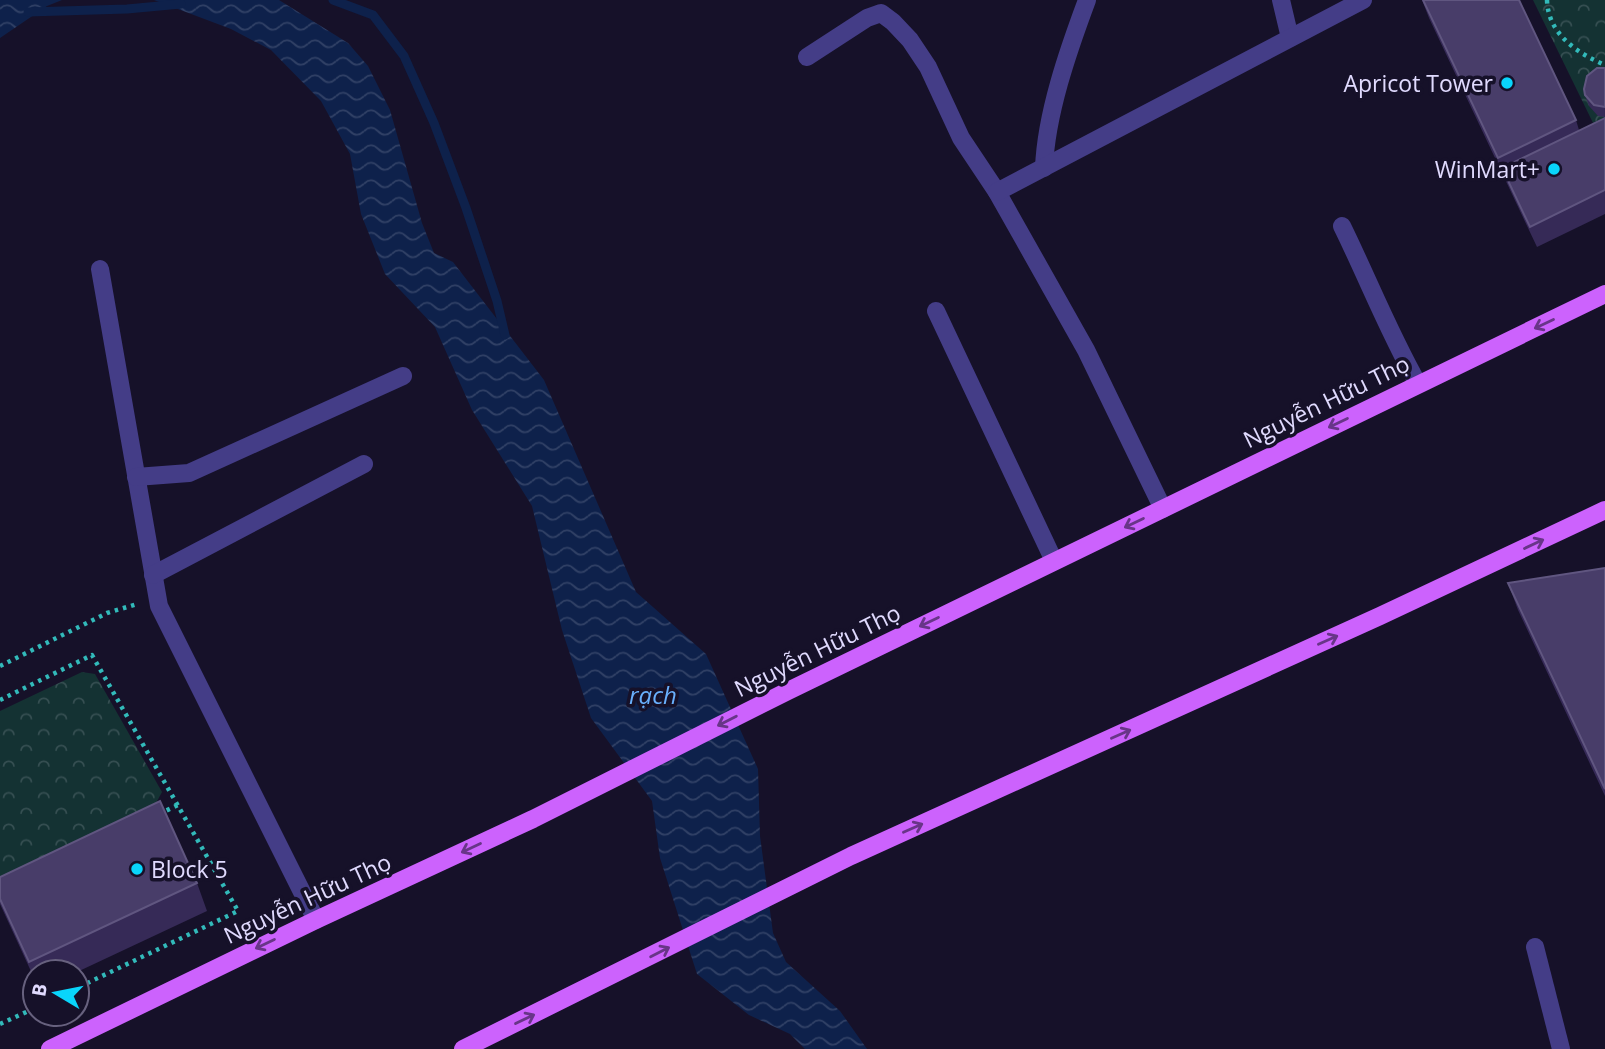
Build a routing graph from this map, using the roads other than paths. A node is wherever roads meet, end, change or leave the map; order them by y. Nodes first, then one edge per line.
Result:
1 (1087, 0) edge
2 (1281, 0) edge
3 (1363, 0) edge
4 (1290, 38) junction
5 (807, 57) dead end
6 (1044, 168) junction
7 (997, 192) junction
8 (1342, 226) dead end
9 (100, 269) dead end
10 (1605, 294) edge
11 (936, 311) dead end
12 (403, 376) dead end
13 (1418, 384) junction
14 (364, 464) dead end
15 (136, 477) junction
16 (1163, 509) junction
17 (1605, 510) edge
18 (1054, 561) junction
19 (153, 575) junction
20 (316, 919) junction
21 (1535, 947) dead end
22 (50, 1049) edge
23 (463, 1049) edge
24 (1560, 1049) edge

1 - 6 street
2 - 4 street
3 - 4 street
4 - 6 street
5 - 7 street
6 - 7 street
7 - 16 street
8 - 13 street
9 - 15 street
10 -> 13 main road, Nguyễn Hữu Thọ
11 - 18 street
12 - 15 street
13 -> 16 main road, Nguyễn Hữu Thọ
14 - 19 street
15 - 19 street
16 -> 18 main road, Nguyễn Hữu Thọ
23 -> 17 main road
18 -> 20 main road, Nguyễn Hữu Thọ
19 - 20 street
20 -> 22 main road, Nguyễn Hữu Thọ
21 - 24 street

